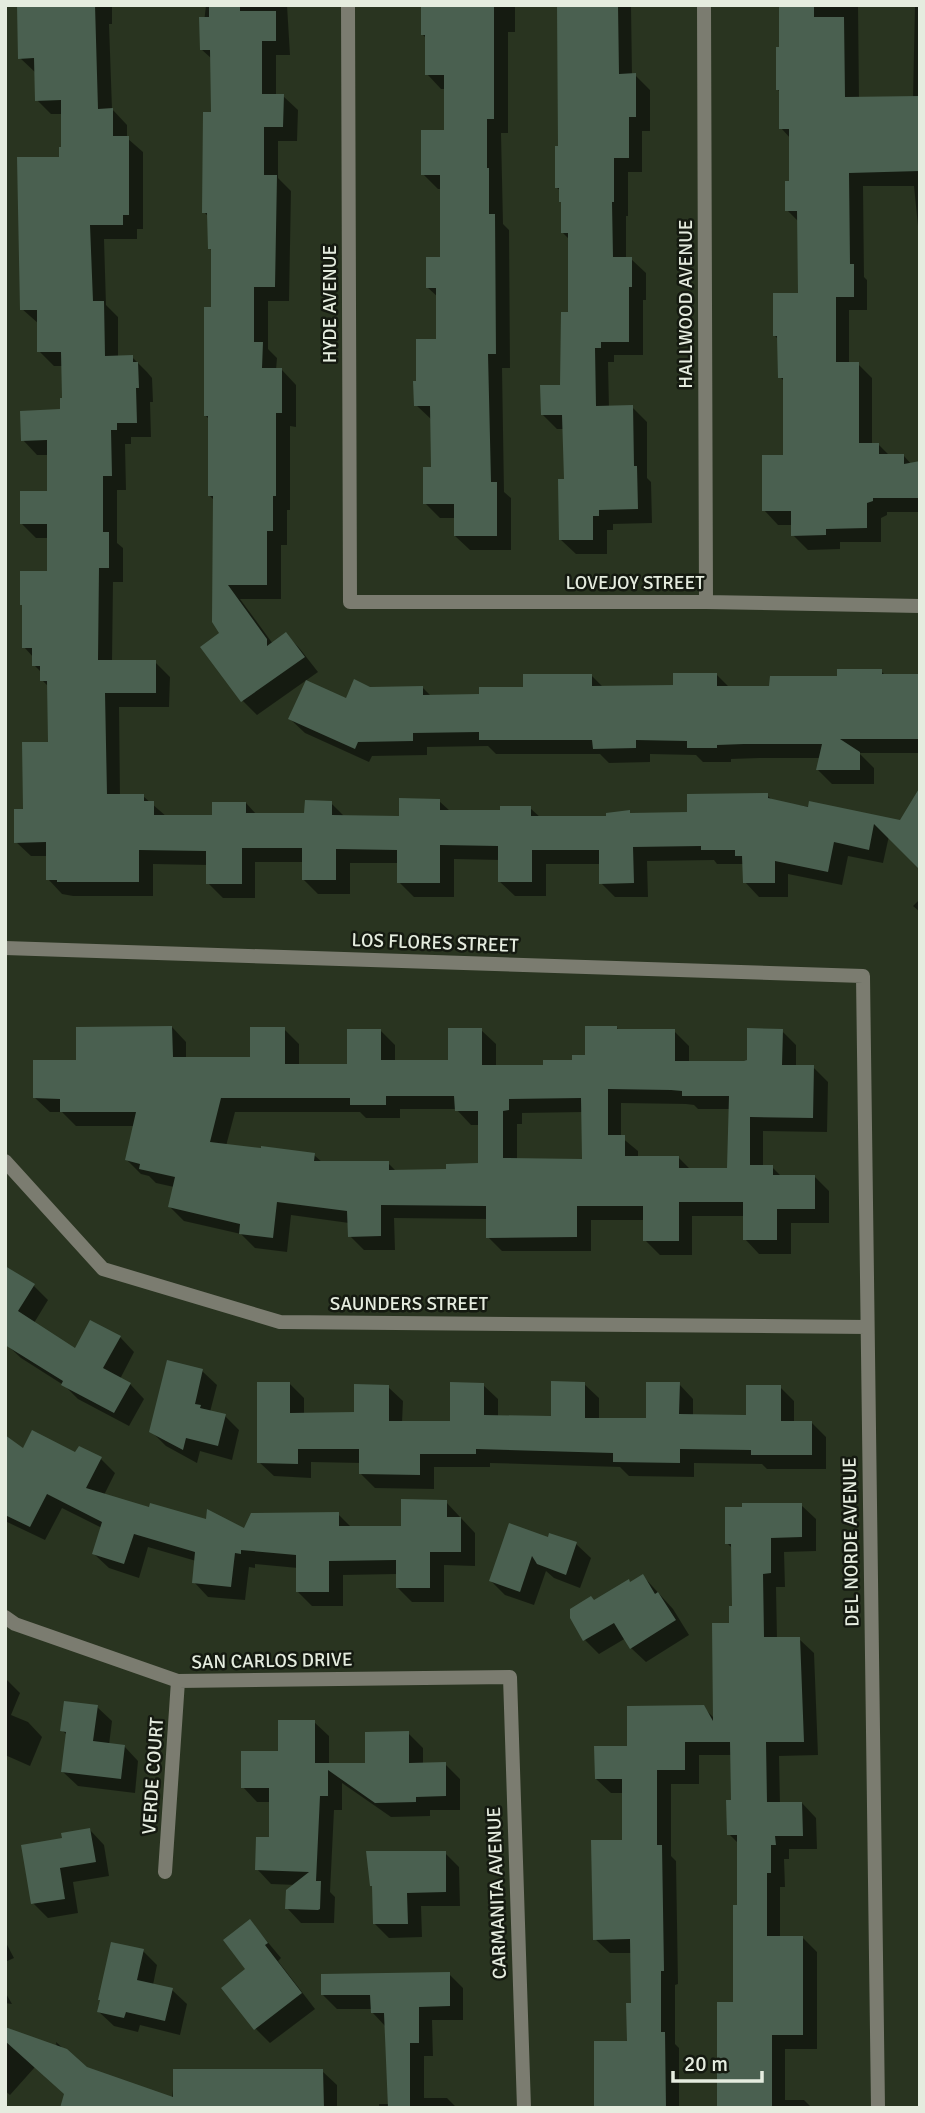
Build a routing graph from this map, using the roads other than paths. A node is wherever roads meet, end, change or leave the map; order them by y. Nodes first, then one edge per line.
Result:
1 (348, 5) edge
2 (704, 5) edge
3 (350, 602) joint
4 (706, 602) junction
5 (920, 606) edge
6 (5, 948) edge
7 (863, 976) joint
8 (5, 1161) edge
9 (867, 1327) junction
10 (5, 1617) edge
11 (510, 1677) joint
12 (178, 1681) junction
13 (166, 1872) dead end
14 (524, 2108) edge
15 (878, 2108) edge

1 - 3 street, HYDE AVENUE
2 - 4 street, HALLWOOD AVENUE
3 - 4 street, LOVEJOY STREET
4 - 5 street, LOVEJOY STREET
6 - 7 street, LOS FLORES STREET
7 - 9 street, DEL NORDE AVENUE
8 - 9 street, SAUNDERS STREET
9 - 15 street, DEL NORDE AVENUE
10 - 12 street, SAN CARLOS DRIVE
11 - 12 street, SAN CARLOS DRIVE
11 - 14 street, CARMANITA AVENUE
12 - 13 street, VERDE COURT

